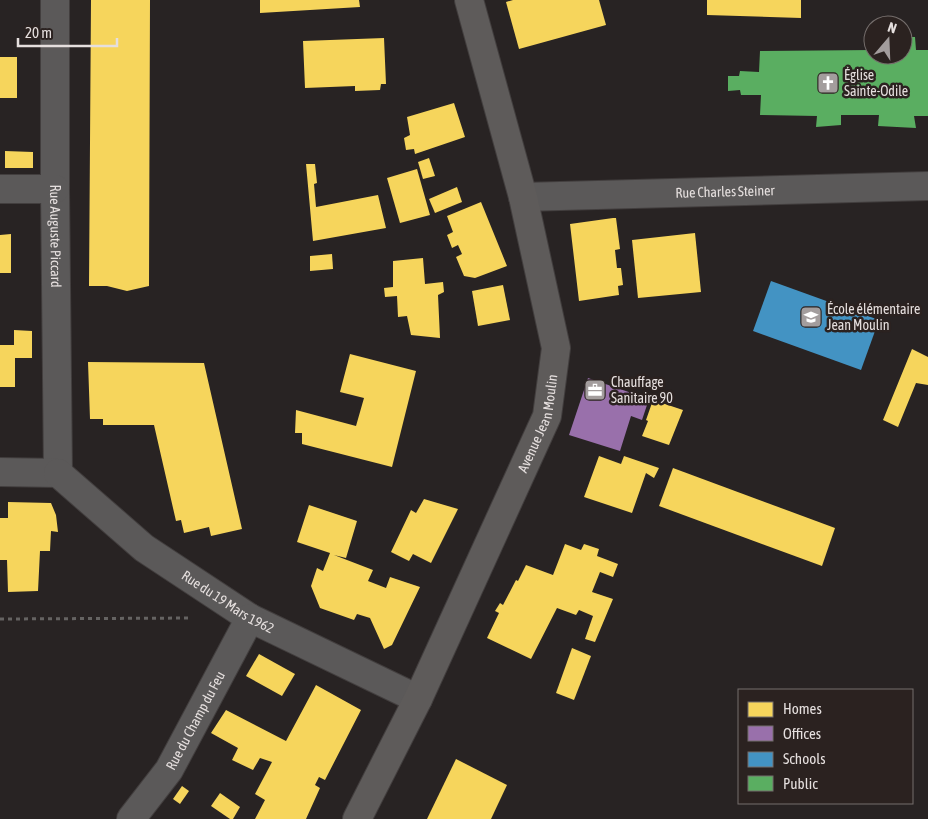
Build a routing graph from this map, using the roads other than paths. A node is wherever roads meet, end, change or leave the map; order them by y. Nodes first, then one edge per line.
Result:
1 (55, 0) edge
2 (469, 0) edge
3 (928, 186) edge
4 (0, 189) edge
5 (55, 189) junction
6 (523, 197) junction
7 (0, 472) edge
8 (58, 472) junction
9 (250, 618) junction
10 (418, 699) junction
11 (131, 819) edge
12 (357, 819) edge

1 - 5 street, Rue Auguste Piccard
2 - 6 main road, Avenue Jean Moulin
3 - 6 street, Rue Charles Steiner
4 - 5 street
5 - 8 street, Rue Auguste Piccard
6 - 10 main road, Avenue Jean Moulin
7 - 8 street
8 - 9 street, Rue du 19 Mars 1962
9 - 10 street, Rue du 19 Mars 1962
9 - 11 street, Rue du Champ du Feu
10 - 12 main road, Avenue Jean Moulin

